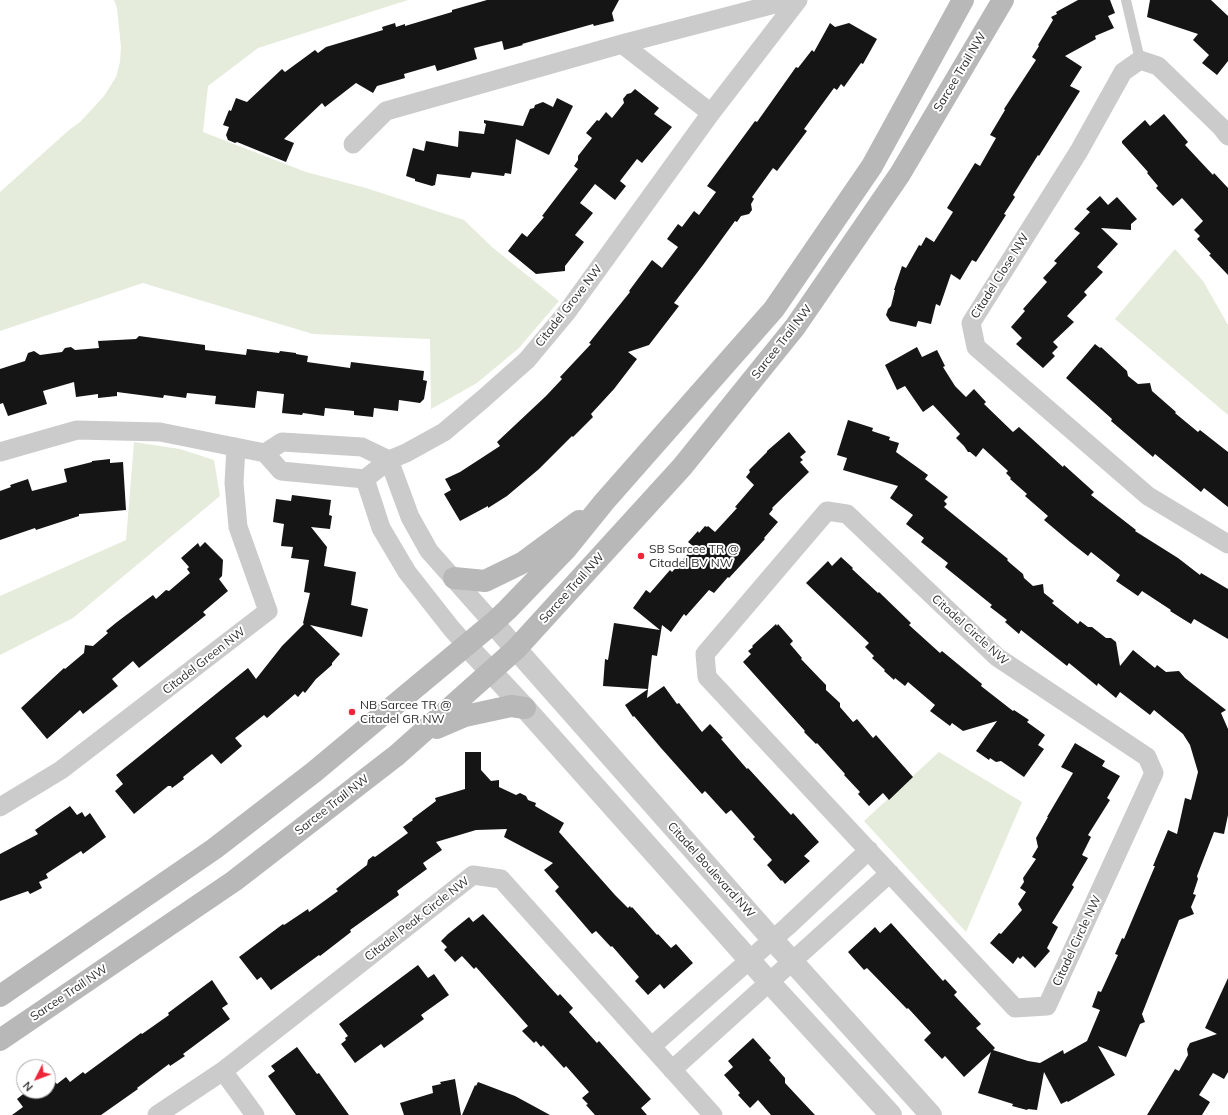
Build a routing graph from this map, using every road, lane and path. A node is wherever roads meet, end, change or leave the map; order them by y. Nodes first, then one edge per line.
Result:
1 (790, 0) edge
2 (798, 0) edge
3 (963, 0) edge
4 (1003, 0) edge
5 (1126, 0) edge
6 (622, 44) junction
7 (1140, 60) junction
8 (711, 113) junction
9 (1228, 136) edge
10 (353, 144) dead end
11 (236, 447) junction
12 (0, 452) edge
13 (265, 453) junction
14 (389, 460) junction
15 (365, 479) junction
16 (604, 502) junction
17 (1228, 544) edge
18 (454, 578) junction
19 (493, 623) junction
20 (466, 644) junction
21 (516, 649) junction
22 (491, 671) junction
23 (525, 708) junction
24 (414, 739) junction
25 (0, 807) edge
26 (869, 850) junction
27 (890, 873) junction
28 (772, 939) junction
29 (750, 959) junction
30 (793, 961) junction
31 (769, 982) junction
32 (0, 996) edge
33 (0, 1040) edge
34 (652, 1046) junction
35 (672, 1070) junction
36 (223, 1071) junction
37 (157, 1115) edge
38 (255, 1115) edge
39 (713, 1115) edge
40 (891, 1115) edge
41 (931, 1115) edge

1 - 6 street
2 - 8 street, Citadel Grove NW
3 - 16 main road
4 - 21 main road, Sarcee Trail NW
5 - 7 lane
6 - 8 street
6 - 10 street
7 - 9 street
7 - 17 street, Citadel Close NW
8 - 14 street, Citadel Grove NW
11 - 12 street
11 - 13 street
11 - 25 street, Citadel Green NW
13 - 14 street
13 - 15 street
14 - 15 street
14 - 18 street
15 - 20 street
16 - 18 main road
16 - 19 main road
18 - 19 street
19 - 20 main road
19 - 21 street, Citadel Boulevard NW
20 - 22 street
20 - 32 main road
21 - 22 main road, Sarcee Trail NW
21 - 28 street, Citadel Boulevard NW
22 - 23 street
22 - 24 main road, Sarcee Trail NW
23 - 24 main road
23 - 29 street
24 - 33 main road, Sarcee Trail NW
26 - 27 street, Citadel Circle NW
26 - 27 street, Citadel Circle NW
26 - 28 street
27 - 30 street
28 - 29 street
28 - 30 street, Citadel Boulevard NW
29 - 31 street
29 - 34 street
30 - 31 street
30 - 41 street, Citadel Boulevard NW
31 - 35 street
31 - 40 street
34 - 35 street, Citadel Peak Circle NW
34 - 36 street, Citadel Peak Circle NW
35 - 39 street, Citadel Peak Circle NW
36 - 37 street, Citadel Peak Circle NW
36 - 38 street

